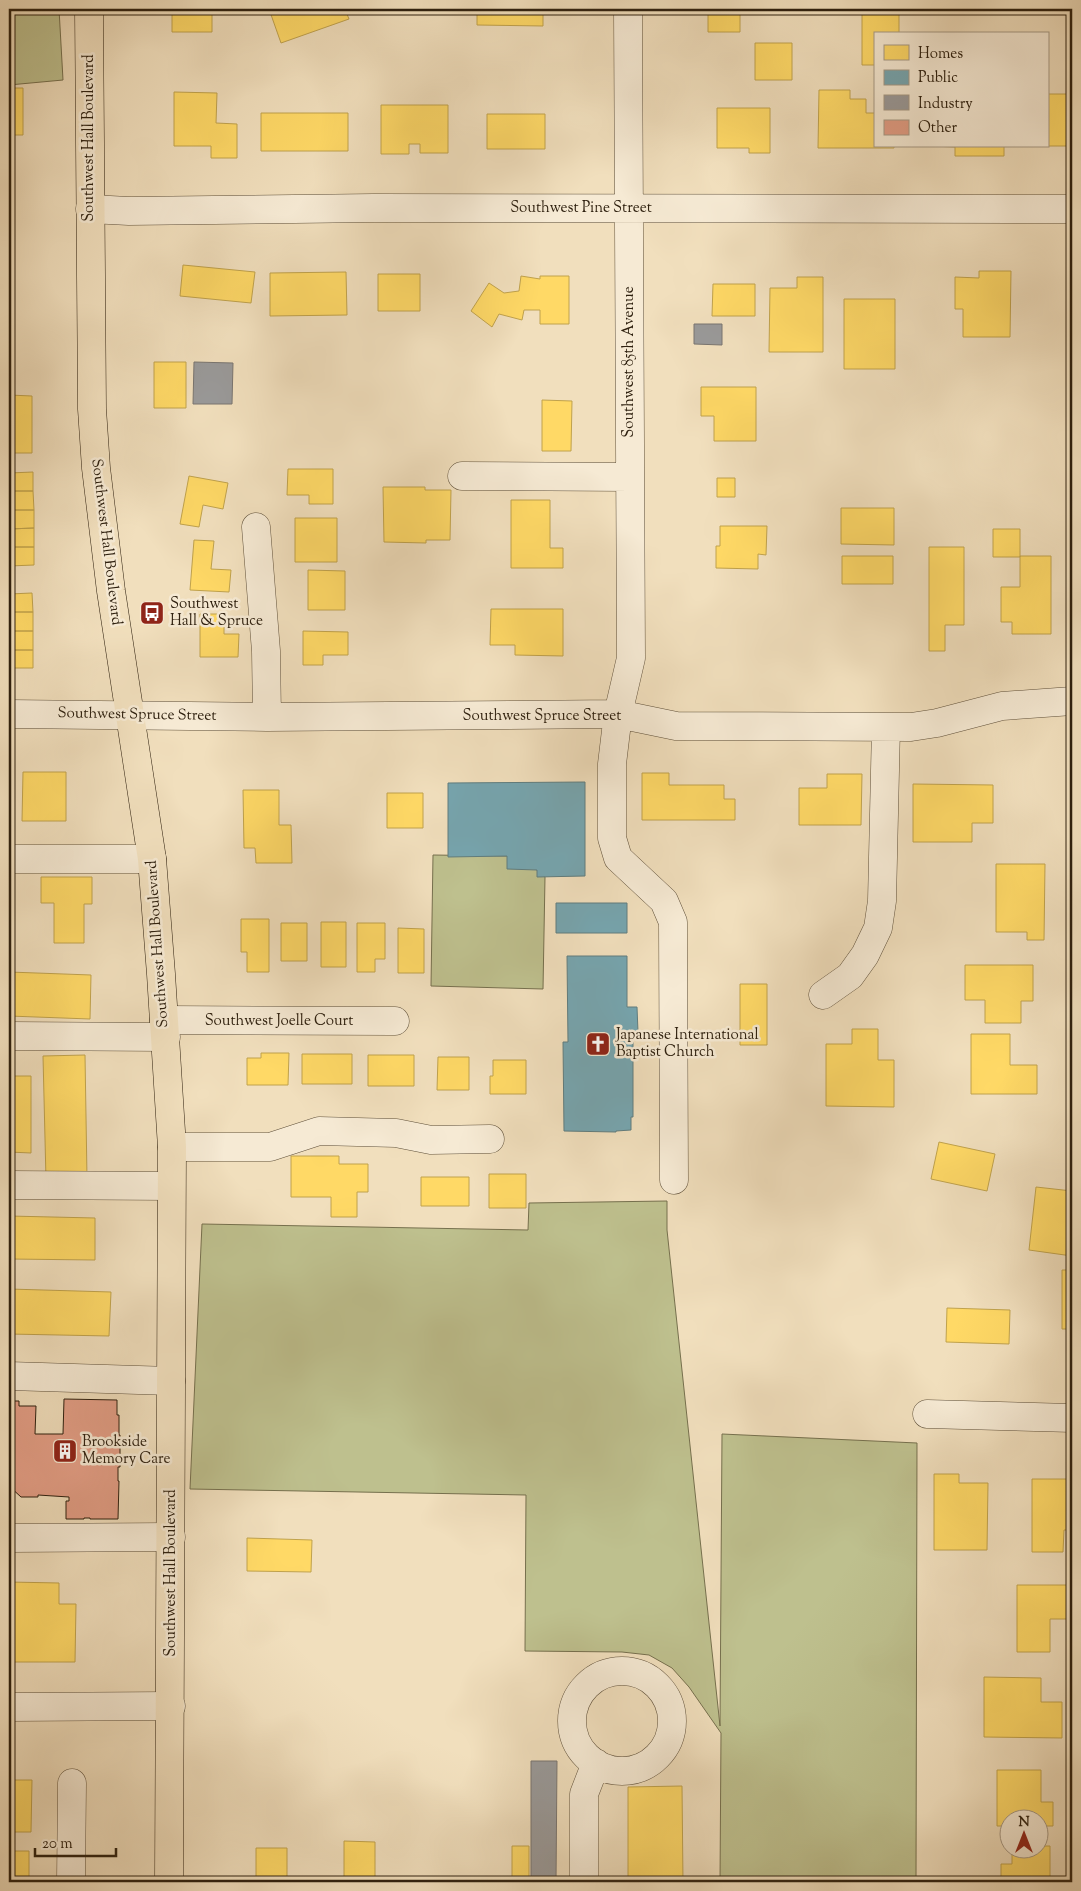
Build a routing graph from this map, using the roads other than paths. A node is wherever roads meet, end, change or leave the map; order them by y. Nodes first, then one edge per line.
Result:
1 (89, 9) edge
2 (628, 9) edge
3 (90, 209) junction
4 (628, 209) junction
5 (1072, 209) edge
6 (462, 476) dead end
7 (630, 477) junction
8 (256, 527) dead end
9 (1072, 702) edge
10 (9, 714) edge
11 (618, 714) junction
12 (131, 715) junction
13 (267, 717) junction
14 (886, 727) junction
15 (152, 859) junction
16 (9, 860) edge
17 (823, 995) dead end
18 (395, 1021) dead end
19 (165, 1028) junction
20 (9, 1036) edge
21 (490, 1139) dead end
22 (172, 1147) junction
23 (674, 1180) dead end
24 (9, 1185) edge
25 (171, 1186) junction
26 (9, 1376) edge
27 (171, 1381) junction
28 (927, 1414) dead end
29 (1072, 1418) edge
30 (171, 1537) junction
31 (9, 1538) edge
32 (171, 1706) junction
33 (9, 1708) edge
34 (596, 1763) dead end
35 (72, 1782) dead end
36 (71, 1882) edge
37 (169, 1882) edge
38 (584, 1882) edge

1 - 3 main road, Southwest Hall Boulevard
2 - 4 street, Southwest 85th Avenue
3 - 4 street, Southwest Pine Street
3 - 12 main road, Southwest Hall Boulevard
4 - 5 street, Southwest Pine Street
4 - 7 street, Southwest 85th Avenue
6 - 7 street
7 - 11 street, Southwest 85th Avenue
8 - 13 street
9 - 14 street, Southwest Spruce Street
10 - 12 street, Southwest Spruce Street
11 - 13 street, Southwest Spruce Street
11 - 14 street, Southwest Spruce Street
11 - 23 street, Southwest 85th Avenue
12 - 13 street, Southwest Spruce Street
12 - 15 main road, Southwest Hall Boulevard
14 - 17 street
15 - 16 street
15 - 19 main road, Southwest Hall Boulevard
18 - 19 street, Southwest Joelle Court
19 - 20 street, Southwest Joelle Court
19 - 22 main road, Southwest Hall Boulevard
21 - 22 street
22 - 25 main road, Southwest Hall Boulevard
24 - 25 street
25 - 27 main road, Southwest Hall Boulevard
26 - 27 street
27 - 30 main road, Southwest Hall Boulevard
28 - 29 street
30 - 31 street
30 - 32 main road, Southwest Hall Boulevard
32 - 33 street
32 - 37 main road, Southwest Hall Boulevard
34 - 38 street
35 - 36 street

